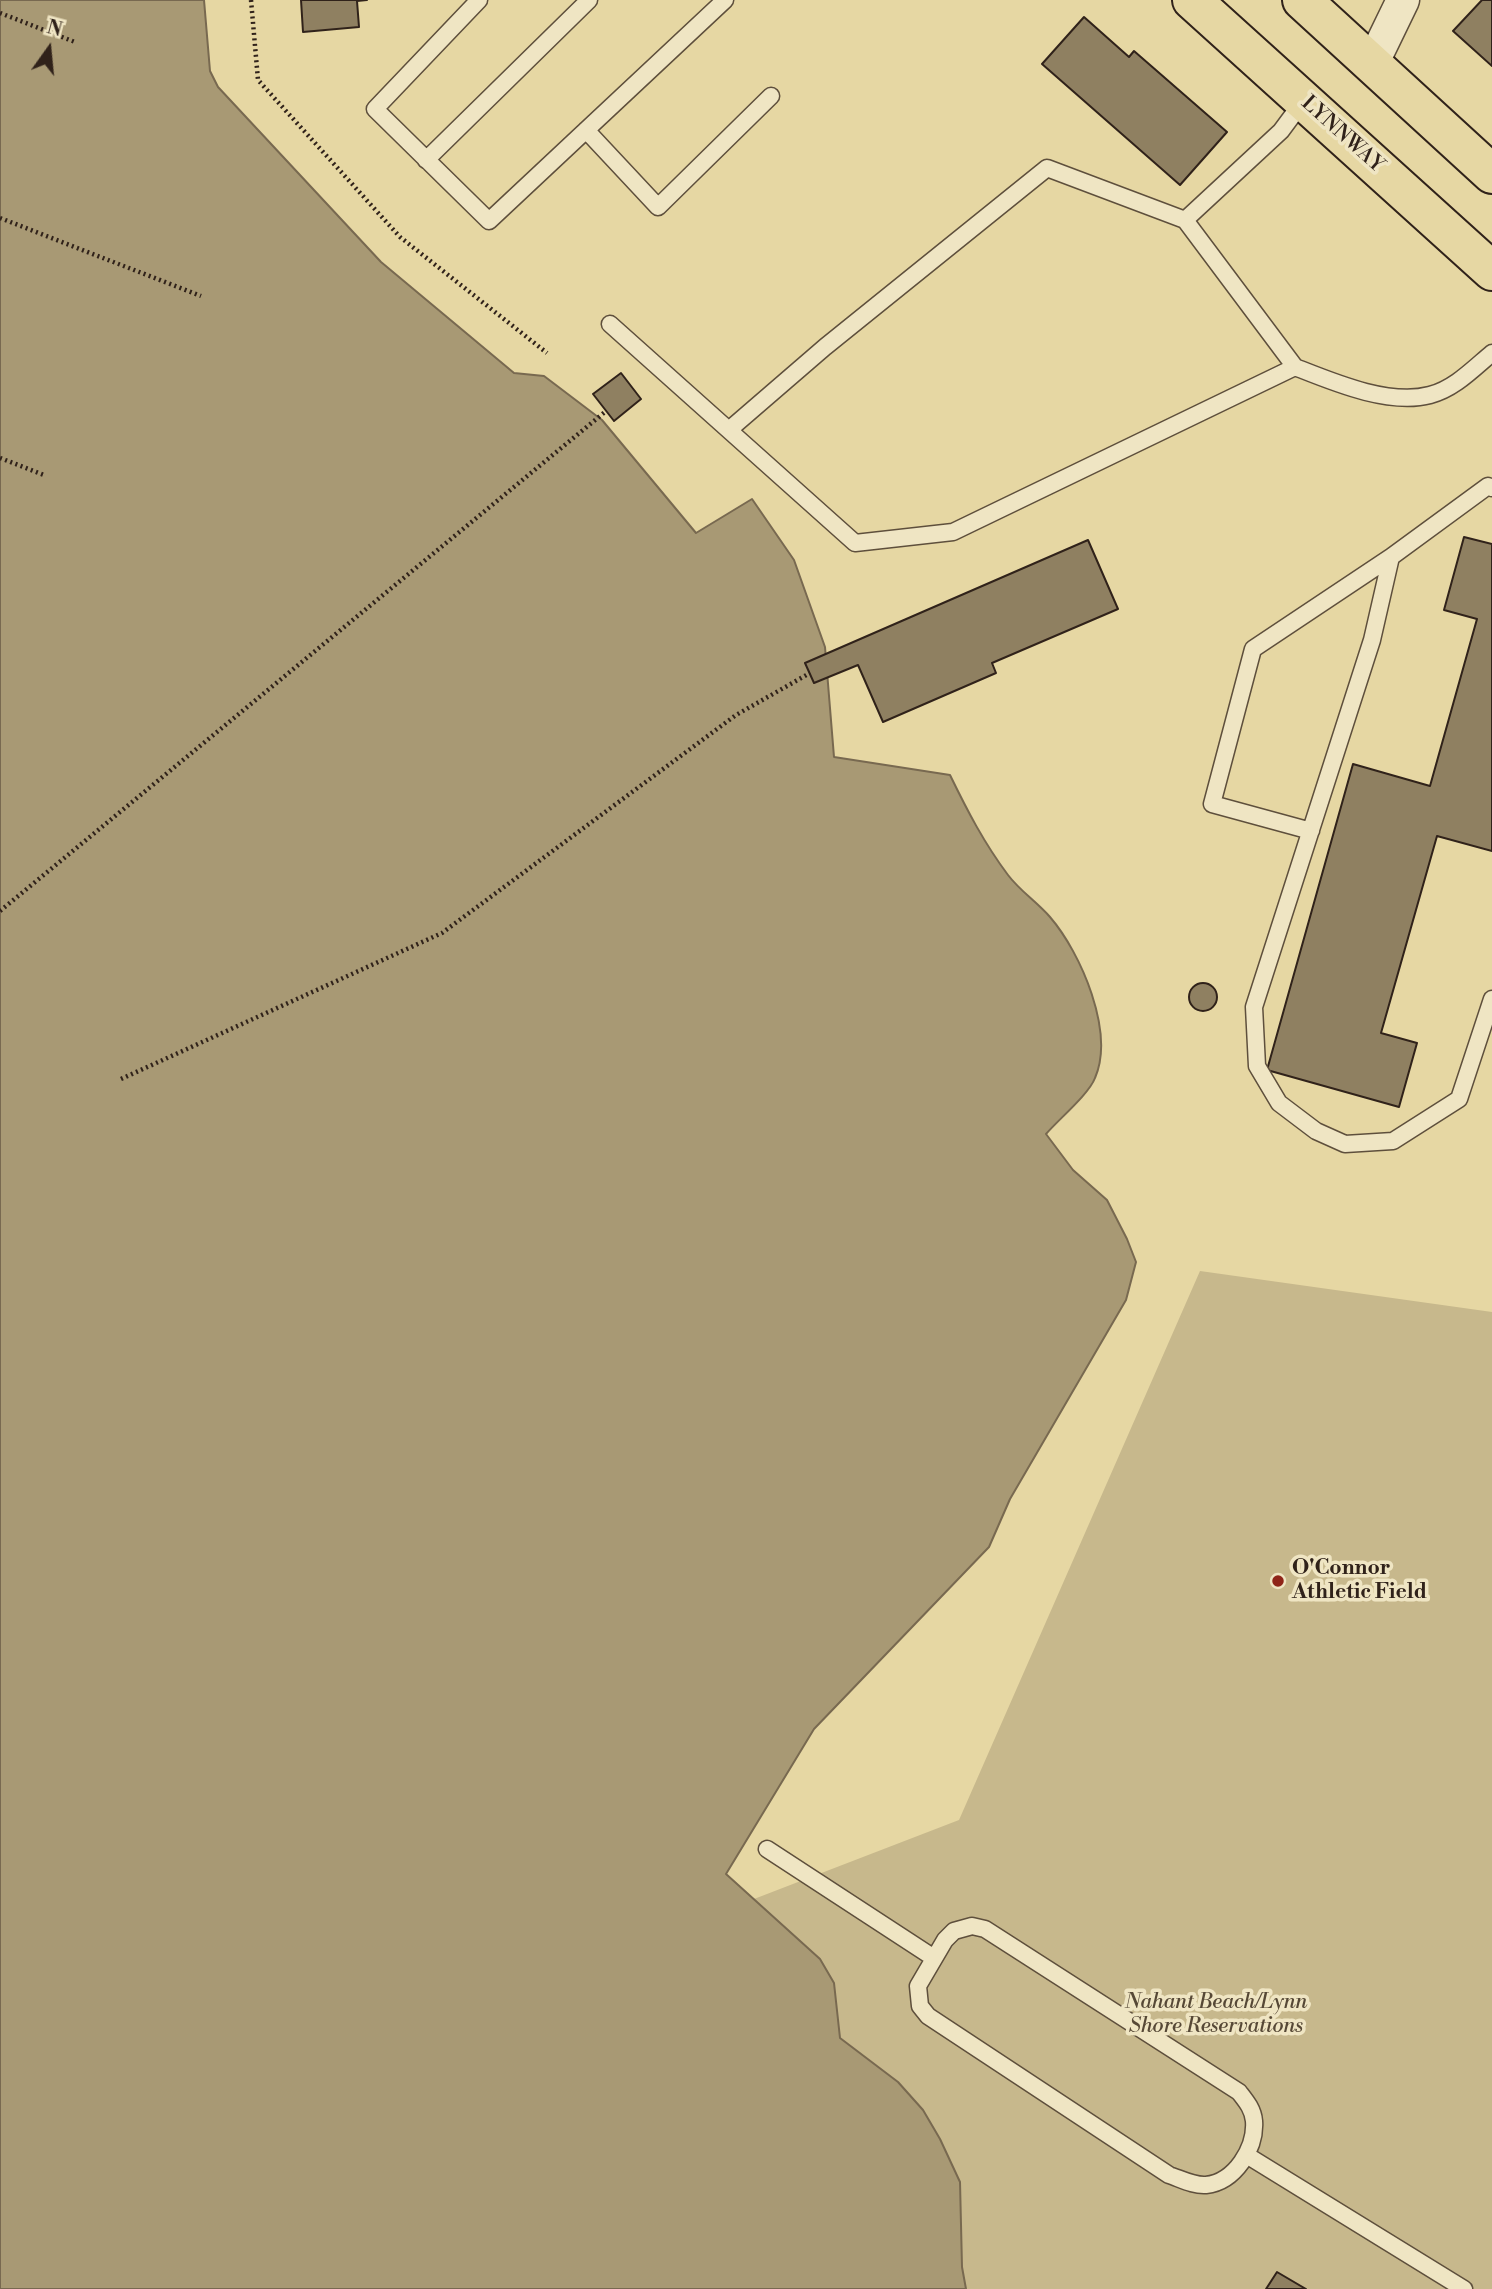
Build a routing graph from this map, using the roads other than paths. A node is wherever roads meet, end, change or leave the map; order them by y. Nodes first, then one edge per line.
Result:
1 (478, 0) edge
2 (589, 0) edge
3 (725, 0) edge
4 (1192, 0) edge
5 (1302, 0) edge
6 (1403, 0) edge
7 (1372, 64) junction
8 (771, 96) dead end
9 (1304, 100) junction
10 (586, 130) junction
11 (426, 160) junction
12 (1487, 167) edge
13 (1185, 220) junction
14 (1492, 271) edge
15 (610, 324) dead end
16 (1492, 353) edge
17 (1295, 367) junction
18 (730, 429) junction
19 (1492, 488) edge
20 (1391, 557) junction
21 (1311, 831) junction
22 (1492, 999) edge
23 (767, 1849) dead end
24 (934, 1958) junction
25 (1248, 2156) junction
26 (1464, 2289) edge

1 - 11 lane
2 - 11 lane
3 - 10 lane
4 - 9 highway, LYNNWAY
5 - 7 highway
6 - 7 street
7 - 12 highway
8 - 10 lane
9 - 13 lane
9 - 14 highway, LYNNWAY
10 - 11 lane
13 - 17 lane
13 - 18 lane
15 - 18 lane
16 - 17 lane
17 - 18 lane
19 - 20 lane
20 - 21 lane
20 - 21 lane
21 - 22 lane
23 - 24 lane
24 - 25 lane
24 - 25 lane
25 - 26 lane

